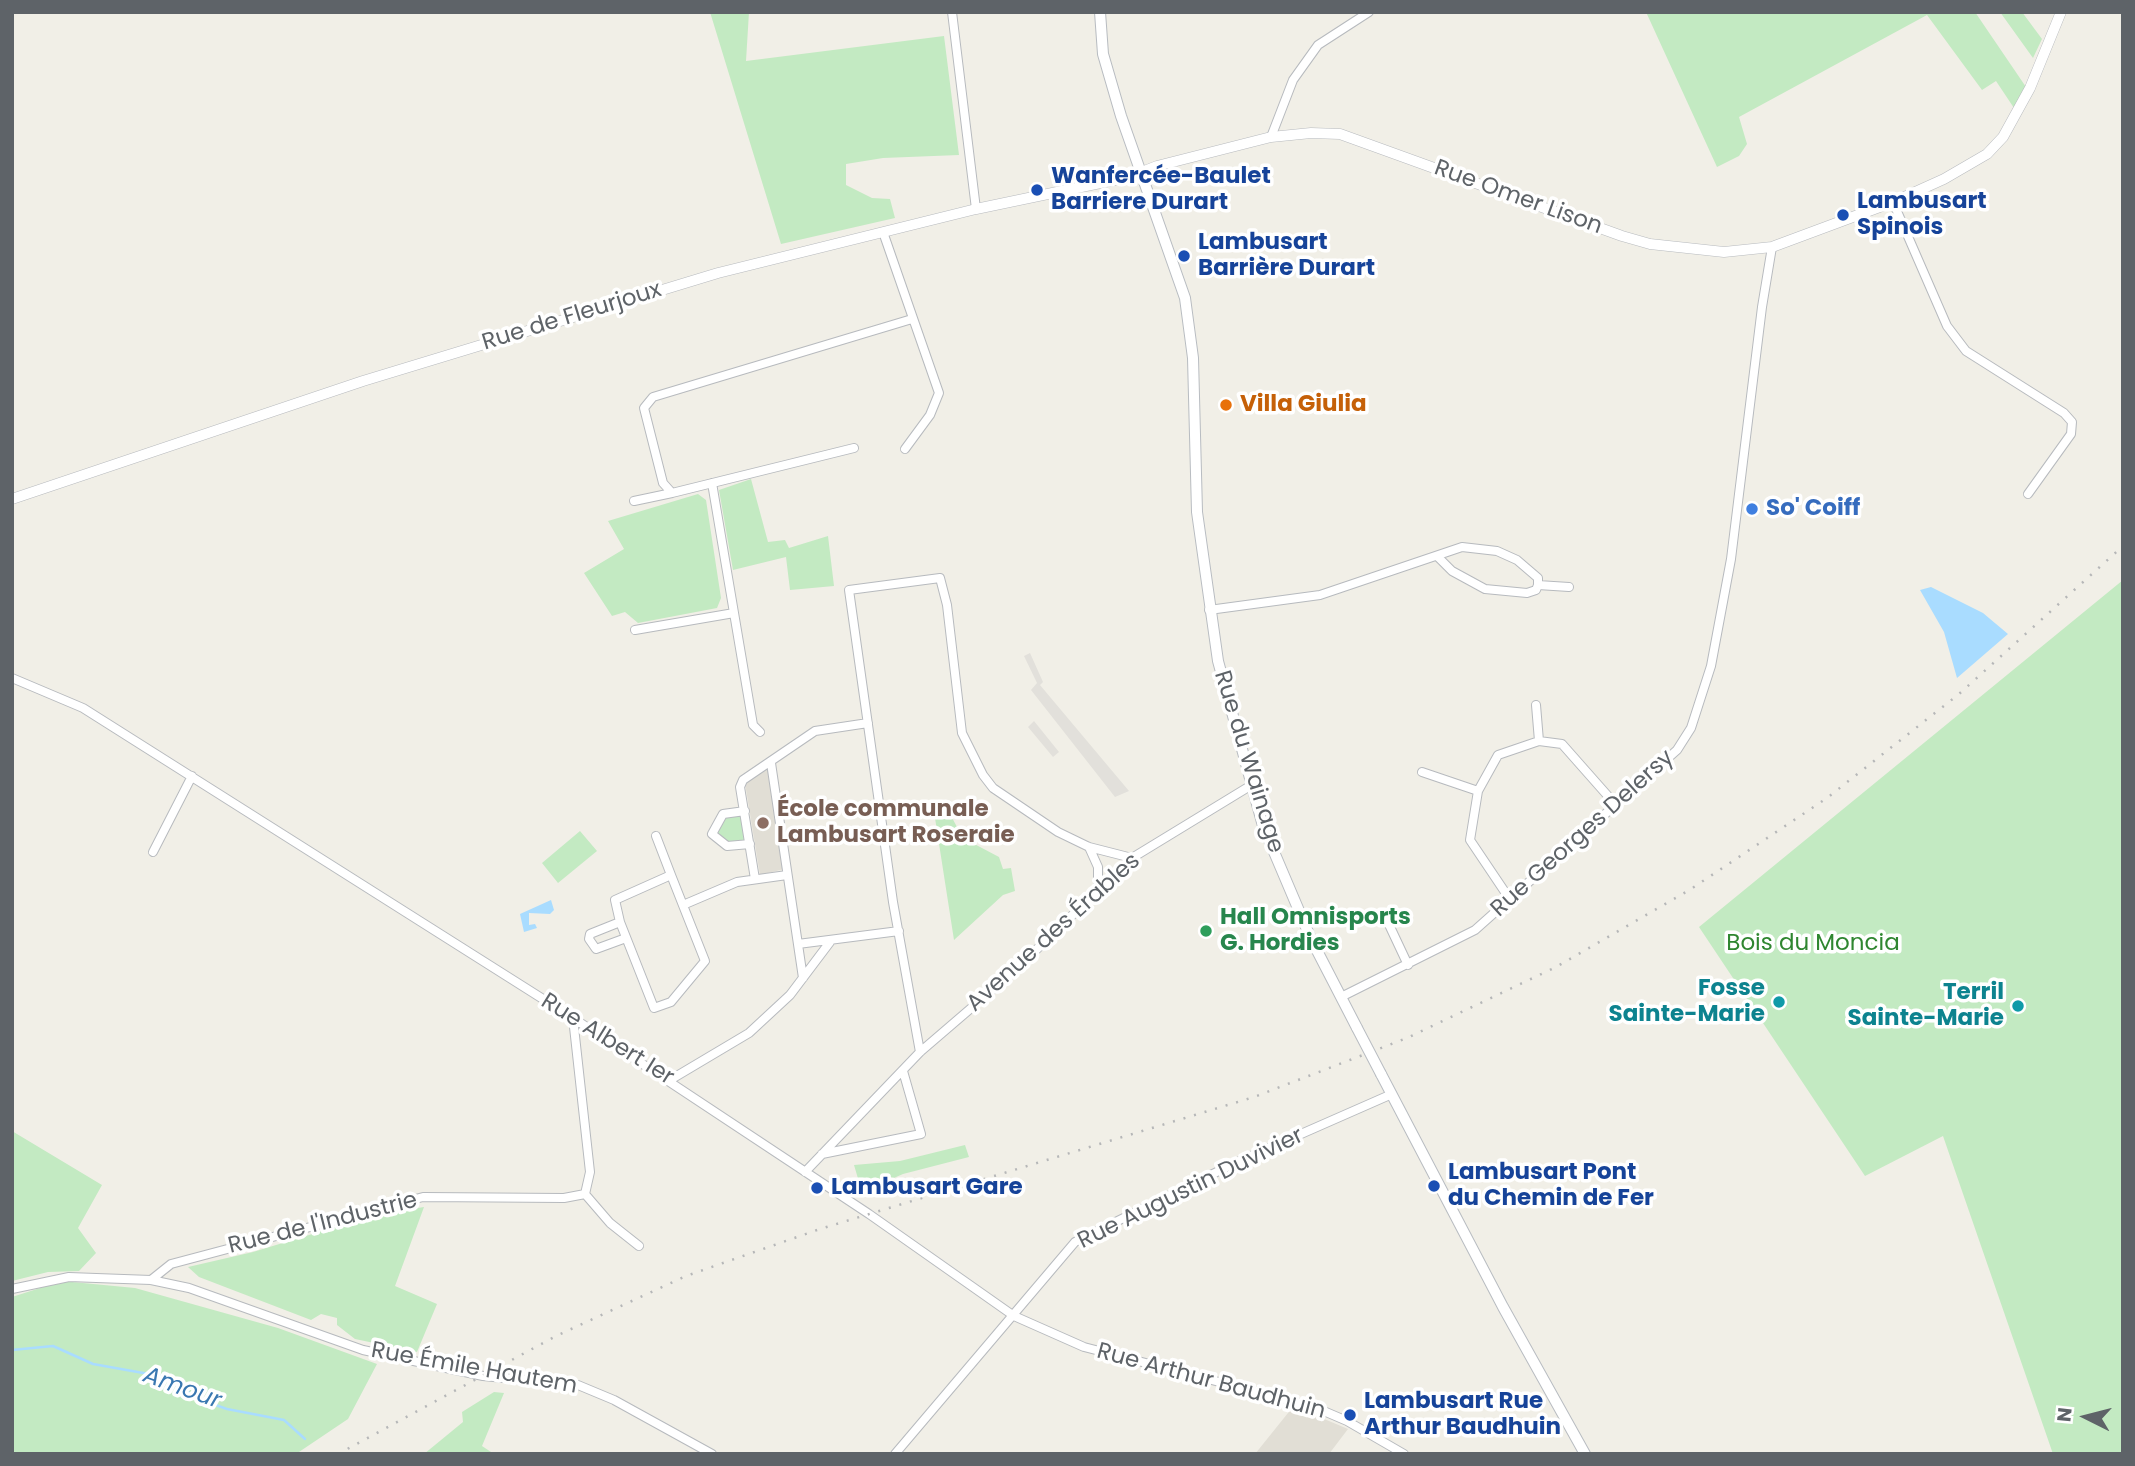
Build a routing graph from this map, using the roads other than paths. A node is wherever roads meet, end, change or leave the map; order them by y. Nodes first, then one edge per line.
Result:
1 (952, 12) edge
2 (1100, 12) edge
3 (1369, 12) edge
4 (2061, 12) edge
5 (1270, 137) junction
6 (1142, 173) junction
7 (1893, 202) junction
8 (976, 209) junction
9 (883, 232) junction
10 (1772, 247) junction
11 (912, 319) junction
12 (854, 448) dead end
13 (905, 449) dead end
14 (712, 483) junction
15 (672, 493) junction
16 (2028, 494) dead end
17 (12, 499) edge
18 (634, 501) dead end
19 (1437, 556) junction
20 (1538, 585) junction
21 (1569, 587) dead end
22 (1209, 610) junction
23 (734, 613) junction
24 (635, 629) dead end
25 (12, 678) edge
26 (1536, 705) dead end
27 (868, 723) junction
28 (760, 732) dead end
29 (1539, 741) junction
30 (771, 764) junction
31 (1422, 772) dead end
32 (192, 776) junction
33 (1250, 786) junction
34 (1479, 791) junction
35 (1615, 804) junction
36 (745, 810) junction
37 (656, 836) dead end
38 (750, 844) junction
39 (1089, 847) junction
40 (153, 852) dead end
41 (1132, 858) junction
42 (671, 875) junction
43 (788, 875) junction
44 (755, 879) junction
45 (1098, 890) junction
46 (1511, 901) junction
47 (684, 905) junction
48 (1384, 914) dead end
49 (620, 922) junction
50 (899, 931) junction
51 (626, 938) junction
52 (830, 942) junction
53 (798, 944) junction
54 (1408, 965) junction
55 (803, 978) junction
56 (1341, 997) junction
57 (573, 1018) junction
58 (920, 1052) junction
59 (902, 1071) junction
60 (670, 1080) junction
61 (1392, 1094) junction
62 (822, 1154) junction
63 (805, 1172) junction
64 (585, 1194) junction
65 (639, 1246) dead end
66 (151, 1280) junction
67 (12, 1289) edge
68 (1014, 1316) junction
69 (712, 1454) edge
70 (895, 1454) edge
71 (1404, 1454) edge
72 (1586, 1454) edge

1 - 8 street
2 - 6 main road, Rue du Wainage
3 - 5 street
4 - 7 street, Rue Omer Lison
5 - 6 street, Rue Omer Lison
5 - 10 street, Rue Omer Lison
6 - 8 street, Rue de Fleurjoux
6 - 22 main road, Rue du Wainage
7 - 10 street, Rue Omer Lison
7 - 16 street
8 - 9 street, Rue de Fleurjoux
9 - 11 street
9 - 17 street, Rue de Fleurjoux
10 - 35 street, Rue Georges Delersy
11 - 13 street
11 - 15 street
12 - 14 street
14 - 15 street
14 - 23 street
15 - 18 street
19 - 20 street
19 - 20 street
19 - 22 street
20 - 21 street
22 - 33 main road, Rue du Wainage
23 - 24 street
23 - 28 street
25 - 32 street, Rue Albert Ier
26 - 29 street
27 - 30 street
27 - 39 street
27 - 50 street
29 - 34 street
29 - 35 street
30 - 36 street
30 - 43 street
31 - 34 street
32 - 40 street
32 - 57 street, Rue Albert Ier
33 - 41 street, Avenue des Érables
33 - 56 main road, Rue du Wainage
34 - 46 street
35 - 46 street, Rue Georges Delersy
36 - 38 street
36 - 38 street
37 - 42 street
38 - 44 street
39 - 41 street
39 - 45 street
41 - 45 street, Avenue des Érables
42 - 47 street
42 - 49 street
43 - 44 street
43 - 53 street
44 - 47 street
45 - 58 street, Avenue des Érables
46 - 54 street, Rue Georges Delersy
47 - 51 street
48 - 54 street
49 - 51 street
49 - 51 street
50 - 52 street
50 - 58 street
52 - 53 street
52 - 55 street
53 - 55 street
54 - 56 street, Rue Georges Delersy
55 - 60 street
56 - 61 main road, Rue du Wainage, bridge
57 - 60 street, Rue Albert Ier
57 - 64 street
58 - 59 street, Avenue des Érables
59 - 62 street, Avenue des Érables
59 - 62 street
60 - 63 street, Rue Albert Ier
61 - 68 street, Rue Augustin Duvivier
61 - 72 main road, Rue du Wainage
62 - 63 street, Avenue des Érables
63 - 68 street, Rue Albert Ier
64 - 65 street
64 - 66 street, Rue de l'Industrie
66 - 67 street, Rue Émile Hautem
66 - 69 street, Rue Émile Hautem
68 - 70 street, Rue Augustin Duvivier
68 - 71 street, Rue Arthur Baudhuin

